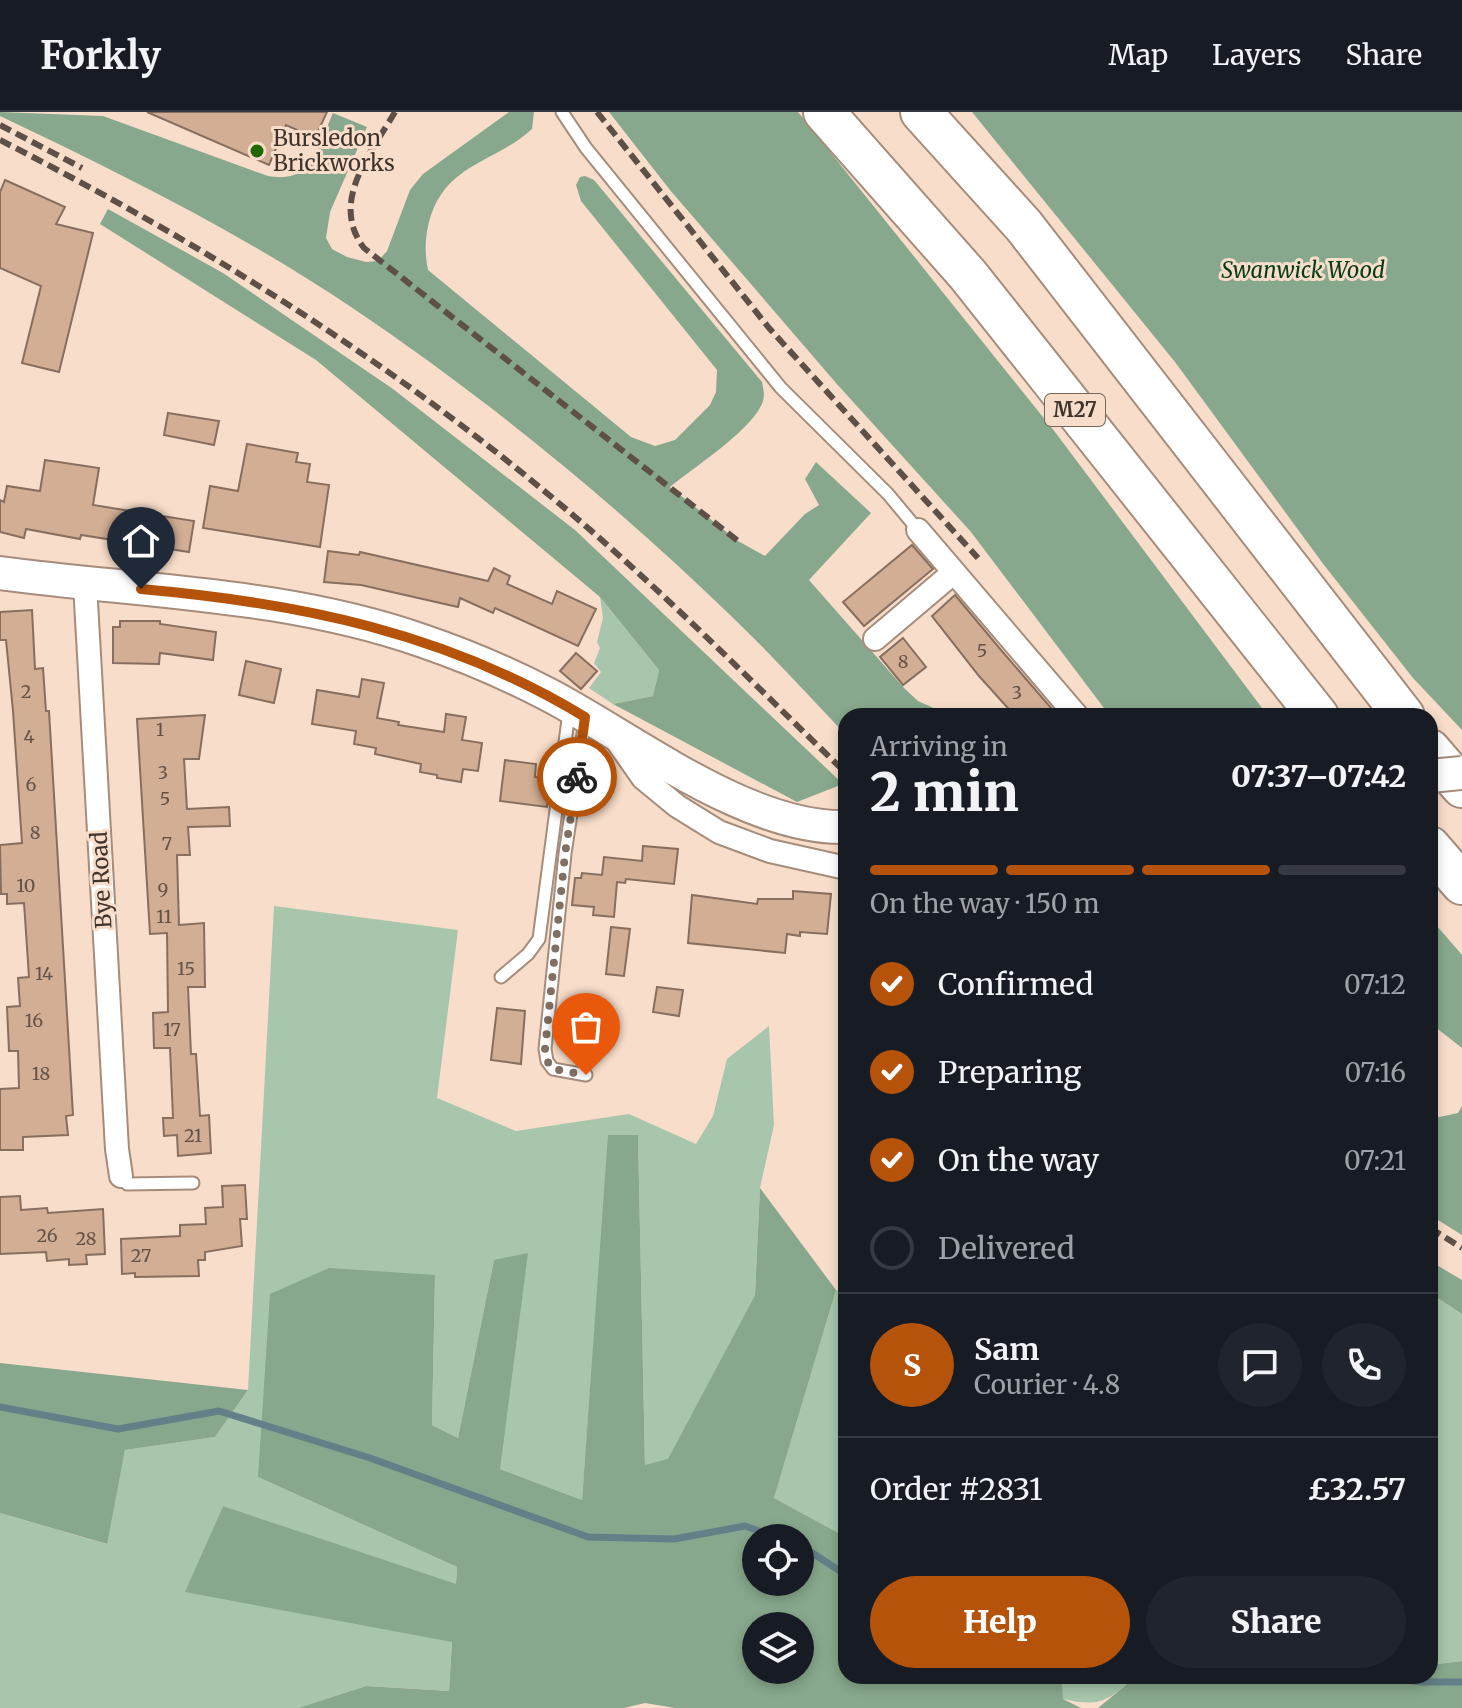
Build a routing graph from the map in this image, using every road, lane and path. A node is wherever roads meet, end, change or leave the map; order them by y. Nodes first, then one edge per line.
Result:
1 (562, 112) edge
2 (824, 112) edge
3 (921, 112) edge
4 (918, 530) joint
5 (0, 573) edge
6 (953, 573) junction
7 (85, 584) junction
8 (875, 639) dead end
9 (1070, 708) edge
10 (1312, 708) edge
11 (1398, 708) edge
12 (577, 712) junction
13 (612, 733) junction
14 (1438, 759) edge
15 (1462, 773) edge
16 (1438, 775) edge
17 (1462, 787) edge
18 (838, 827) edge
19 (1438, 856) edge
20 (838, 866) edge
21 (1462, 884) edge
22 (501, 977) dead end
23 (586, 1075) dead end
24 (121, 1176) joint
25 (193, 1183) dead end

1 - 4 lane
2 - 10 highway, M27
3 - 11 highway
4 - 6 street
5 - 7 street
6 - 8 street
6 - 9 street
7 - 12 street
7 - 24 street, Bye Road
12 - 13 street
12 - 22 lane
12 - 23 lane
13 - 18 street
13 - 20 street
14 - 17 highway
15 - 16 street, bridge
19 - 21 highway
24 - 25 lane

